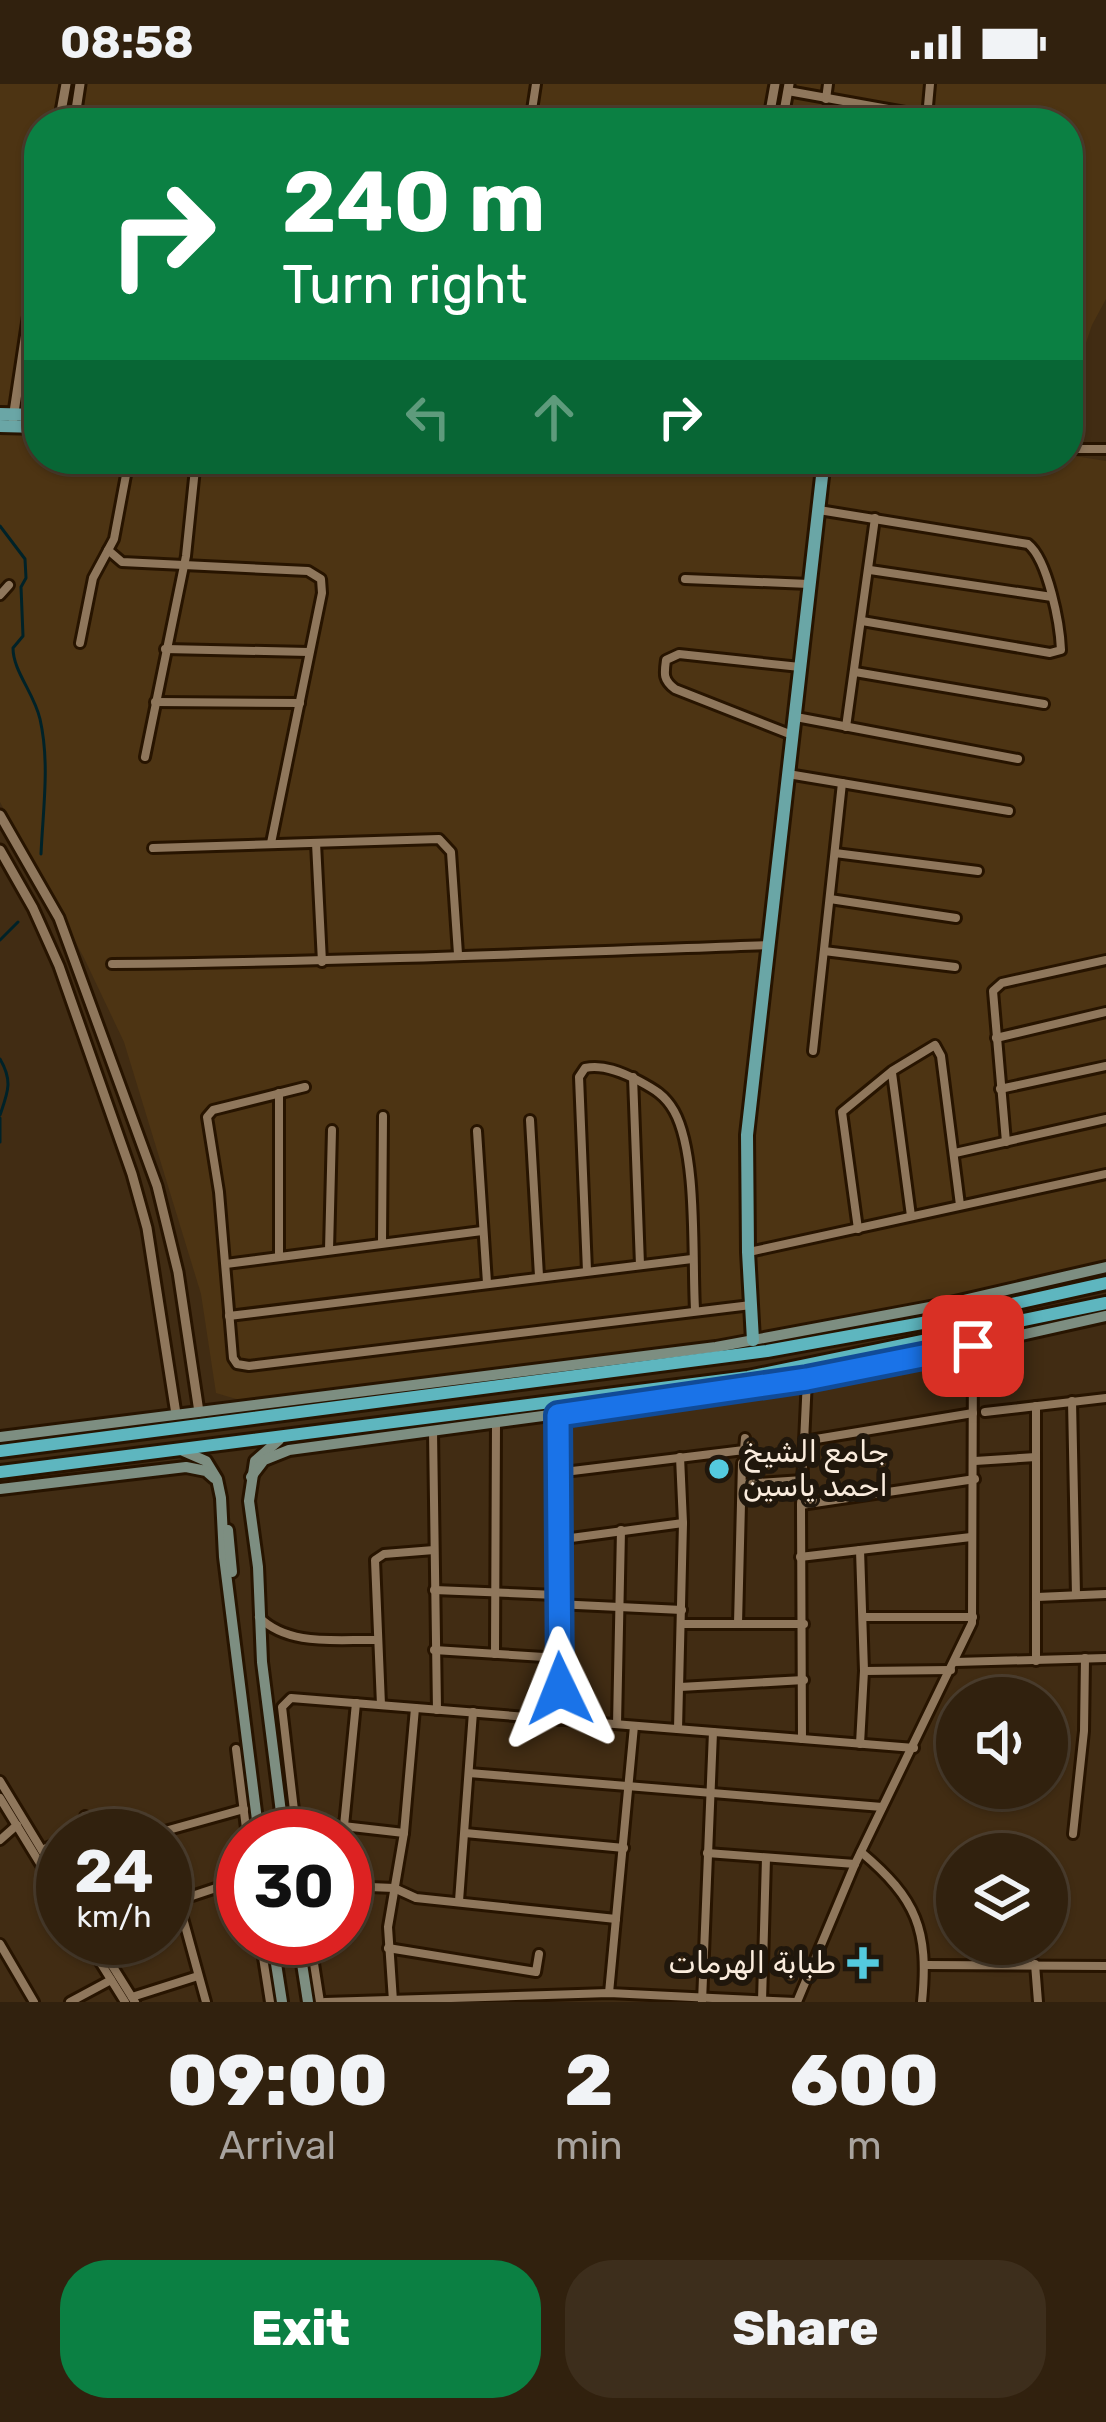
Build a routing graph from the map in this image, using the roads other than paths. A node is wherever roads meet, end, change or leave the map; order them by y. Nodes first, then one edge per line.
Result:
1 (828, 84) edge
2 (788, 88) edge
3 (826, 99) junction
4 (872, 107) joint
5 (878, 108) edge
6 (24, 376) edge
7 (19, 420) edge
8 (126, 474) edge
9 (194, 474) edge
10 (823, 474) edge
11 (819, 510) junction
12 (875, 518) junction
13 (108, 550) junction
14 (184, 563) junction
15 (870, 570) junction
16 (685, 579) dead end
17 (809, 584) junction
18 (9, 585) dead end
19 (0, 595) edge
20 (1052, 597) junction
21 (862, 621) junction
22 (80, 643) dead end
23 (165, 649) junction
24 (309, 652) junction
25 (800, 667) junction
26 (855, 672) junction
27 (155, 702) junction
28 (300, 704) junction
29 (1044, 704) dead end
30 (794, 717) junction
31 (846, 727) junction
32 (793, 735) junction
33 (146, 757) dead end
34 (1018, 760) dead end
35 (788, 774) junction
36 (842, 783) junction
37 (1009, 811) dead end
38 (0, 815) edge
39 (3, 827) edge
40 (316, 843) junction
41 (271, 844) junction
42 (153, 848) dead end
43 (0, 850) edge
44 (835, 853) junction
45 (979, 871) dead end
46 (830, 899) junction
47 (956, 918) dead end
48 (769, 945) junction
49 (824, 951) junction
50 (458, 954) junction
51 (1106, 960) edge
52 (322, 962) junction
53 (112, 964) dead end
54 (955, 967) dead end
55 (1106, 1012) edge
56 (995, 1039) junction
57 (813, 1051) dead end
58 (1106, 1066) edge
59 (892, 1072) junction
60 (633, 1077) junction
61 (305, 1087) dead end
62 (1000, 1089) junction
63 (279, 1093) junction
64 (383, 1117) dead end
65 (1106, 1119) edge
66 (530, 1120) dead end
67 (332, 1130) dead end
68 (477, 1131) dead end
69 (1006, 1142) junction
70 (955, 1153) junction
71 (1106, 1174) edge
72 (960, 1205) junction
73 (911, 1216) junction
74 (858, 1229) junction
75 (482, 1231) junction
76 (382, 1242) junction
77 (329, 1250) junction
78 (748, 1252) junction
79 (279, 1256) junction
80 (692, 1259) junction
81 (226, 1264) junction
82 (640, 1265) junction
83 (1106, 1268) edge
84 (587, 1270) junction
85 (178, 1272) junction
86 (539, 1276) junction
87 (156, 1277) junction
88 (487, 1283) junction
89 (1106, 1283) edge
90 (1106, 1303) edge
91 (751, 1305) junction
92 (695, 1309) junction
93 (1083, 1315) junction
94 (229, 1316) junction
95 (1106, 1316) edge
96 (950, 1318) junction
97 (861, 1328) junction
98 (952, 1337) junction
99 (762, 1343) junction
100 (973, 1346) junction
101 (851, 1364) junction
102 (807, 1379) junction
103 (707, 1389) junction
104 (374, 1396) junction
105 (1106, 1398) edge
106 (1072, 1401) junction
107 (1036, 1406) junction
108 (199, 1412) junction
109 (979, 1413) junction
110 (176, 1414) junction
111 (558, 1415) junction
112 (496, 1423) junction
113 (434, 1431) junction
114 (372, 1433) junction
115 (68, 1435) junction
116 (0, 1436) edge
117 (745, 1438) dead end
118 (282, 1439) junction
119 (804, 1441) junction
120 (0, 1451) edge
121 (183, 1451) junction
122 (680, 1457) junction
123 (1036, 1457) junction
124 (102, 1459) junction
125 (975, 1461) junction
126 (742, 1462) dead end
127 (0, 1472) edge
128 (556, 1473) junction
129 (104, 1475) junction
130 (251, 1477) junction
131 (975, 1479) junction
132 (803, 1480) junction
133 (218, 1484) junction
134 (742, 1484) junction
135 (0, 1489) edge
136 (800, 1504) junction
137 (683, 1523) junction
138 (621, 1530) junction
139 (971, 1537) junction
140 (556, 1540) junction
141 (434, 1550) junction
142 (860, 1550) junction
143 (800, 1557) junction
144 (434, 1590) junction
145 (496, 1593) junction
146 (1106, 1594) edge
147 (1076, 1595) junction
148 (1036, 1597) junction
149 (556, 1600) junction
150 (618, 1607) junction
151 (682, 1610) junction
152 (258, 1616) junction
153 (973, 1616) junction
154 (863, 1617) junction
155 (681, 1624) junction
156 (738, 1624) junction
157 (804, 1624) junction
158 (377, 1640) junction
159 (434, 1651) junction
160 (495, 1654) junction
161 (560, 1658) junction
162 (1085, 1658) junction
163 (1106, 1658) edge
164 (1036, 1660) junction
165 (952, 1666) junction
166 (864, 1671) junction
167 (805, 1680) junction
168 (680, 1688) junction
169 (356, 1703) junction
170 (381, 1705) junction
171 (415, 1708) junction
172 (437, 1709) junction
173 (473, 1712) junction
174 (559, 1720) junction
175 (617, 1724) junction
176 (634, 1726) junction
177 (678, 1729) junction
178 (713, 1732) junction
179 (802, 1739) junction
180 (860, 1744) junction
181 (242, 1748) junction
182 (914, 1748) junction
183 (469, 1773) junction
184 (0, 1781) edge
185 (628, 1787) junction
186 (710, 1794) junction
187 (0, 1798) edge
188 (882, 1807) junction
189 (244, 1809) edge
190 (255, 1809) edge
191 (281, 1809) edge
192 (294, 1809) edge
193 (346, 1809) edge
194 (20, 1822) junction
195 (372, 1830) edge
196 (465, 1832) junction
197 (404, 1834) junction
198 (1072, 1834) dead end
199 (0, 1840) edge
200 (36, 1842) edge
201 (624, 1847) junction
202 (36, 1851) edge
203 (861, 1852) junction
204 (707, 1853) junction
205 (766, 1858) junction
206 (855, 1864) junction
207 (372, 1887) edge
208 (394, 1888) junction
209 (459, 1901) junction
210 (616, 1918) junction
211 (0, 1944) edge
212 (388, 1948) junction
213 (192, 1953) edge
214 (539, 1954) dead end
215 (102, 1965) edge
216 (110, 1965) edge
217 (264, 1965) edge
218 (276, 1965) edge
219 (302, 1965) edge
220 (315, 1965) edge
221 (926, 1965) junction
222 (936, 1965) edge
223 (1035, 1965) edge
224 (1068, 1965) edge
225 (1106, 1966) edge
226 (198, 1976) junction
227 (111, 1979) junction
228 (609, 1993) junction
229 (576, 1998) edge
230 (646, 1998) edge
231 (702, 1999) edge
232 (130, 2000) edge
233 (393, 2000) edge
234 (762, 2001) edge
235 (34, 2002) edge
236 (70, 2002) edge
237 (206, 2002) edge
238 (270, 2002) edge
239 (282, 2002) edge
240 (308, 2002) edge
241 (323, 2002) edge
242 (796, 2002) edge
243 (922, 2002) edge
244 (1038, 2002) edge

1 - 3 street
2 - 3 street
3 - 4 street
4 - 5 street
6 - 7 street
8 - 13 street
9 - 14 street
10 - 11 main road
11 - 12 street
11 - 17 main road
12 - 15 street
12 - 20 street
13 - 14 street
13 - 22 street
14 - 23 street
14 - 24 street
15 - 20 street
15 - 21 street
16 - 17 street
17 - 25 main road
18 - 19 street
20 - 21 street
21 - 26 street
23 - 24 street
23 - 27 street
24 - 28 street
25 - 30 main road
25 - 32 street
26 - 29 street
26 - 31 street
27 - 28 street
27 - 33 street
28 - 41 street
30 - 31 street
30 - 32 main road
31 - 34 street
32 - 35 main road
35 - 36 street
35 - 48 main road
36 - 37 street
36 - 44 street
38 - 39 street
39 - 85 street
40 - 41 street
40 - 50 street
40 - 52 street
41 - 42 street
43 - 87 street
44 - 45 street
44 - 46 street
46 - 47 street
46 - 49 street
48 - 50 street
48 - 78 main road
49 - 54 street
49 - 57 street
50 - 52 street
51 - 56 street
52 - 53 street
55 - 56 street
56 - 62 street
58 - 62 street
59 - 70 street
59 - 73 street
59 - 74 street
60 - 80 street
60 - 82 street
60 - 84 street
61 - 63 street
62 - 69 street
63 - 79 street
63 - 81 street
64 - 76 street
65 - 69 street
66 - 86 street
67 - 77 street
68 - 75 street
69 - 70 street
70 - 72 street
71 - 72 street
72 - 73 street
73 - 74 street
74 - 78 street
75 - 76 street
75 - 88 street
76 - 77 street
77 - 79 street
78 - 91 main road
79 - 81 street
80 - 82 street
80 - 92 street
81 - 94 street
82 - 84 street
83 - 97 main road
84 - 86 street
85 - 87 street
85 - 108 street
86 - 88 street
87 - 110 street
88 - 94 street
89 - 96 highway
90 - 93 highway
91 - 92 street
91 - 99 main road
92 - 94 street
93 - 95 main road
93 - 98 highway
93 - 100 main road
96 - 97 highway
96 - 98 highway
97 - 99 highway
98 - 101 highway
99 - 104 highway
100 - 101 main road
100 - 109 street
101 - 102 main road
101 - 103 highway
102 - 103 main road
102 - 119 street
103 - 111 main road
103 - 114 highway
104 - 108 main road
104 - 115 highway
105 - 106 street
106 - 107 street
106 - 147 street
107 - 109 street
107 - 123 street
108 - 110 main road
109 - 119 street
109 - 125 street
110 - 115 main road
111 - 112 main road
111 - 128 street
112 - 113 main road
112 - 145 street
113 - 114 main road
113 - 141 street
114 - 118 highway
114 - 130 main road
115 - 116 main road
115 - 120 highway
117 - 122 street
118 - 121 highway
118 - 130 main road
119 - 132 street
121 - 124 highway
121 - 133 main road
122 - 128 street
122 - 137 street
123 - 125 street
123 - 148 street
124 - 127 highway
124 - 129 highway
125 - 131 street
126 - 134 street
128 - 140 street
129 - 133 main road
129 - 135 main road
130 - 152 main road
131 - 136 street
131 - 139 street
132 - 134 street
132 - 136 street
133 - 181 main road
134 - 156 street
136 - 143 street
137 - 138 street
137 - 151 street
138 - 140 street
138 - 150 street
139 - 142 street
139 - 153 street
140 - 149 street
141 - 144 street
141 - 158 street
142 - 143 street
142 - 154 street
143 - 157 street
144 - 145 street
144 - 159 street
145 - 149 street
145 - 160 street
146 - 147 street
147 - 148 street
148 - 164 street
149 - 150 street
149 - 161 street
150 - 151 street
150 - 175 street
151 - 155 street
152 - 158 street
152 - 191 main road
153 - 154 street
153 - 165 street
154 - 166 street
155 - 156 street
155 - 168 street
156 - 157 street
157 - 167 street
158 - 170 street
159 - 160 street
159 - 172 street
160 - 161 street
161 - 174 street
162 - 163 street
162 - 164 street
162 - 198 street
164 - 165 street
165 - 166 street
165 - 182 street
166 - 180 street
167 - 168 street
167 - 179 street
168 - 177 street
169 - 170 street
169 - 192 street
169 - 193 street
170 - 171 street
171 - 172 street
171 - 197 street
172 - 173 street
173 - 174 street
173 - 183 street
174 - 175 street
175 - 176 street
176 - 177 street
176 - 185 street
177 - 178 street
178 - 179 street
178 - 186 street
179 - 180 street
180 - 182 street
181 - 189 street
181 - 190 main road
182 - 188 street
183 - 185 street
183 - 196 street
184 - 194 street
185 - 186 street
185 - 201 street
186 - 188 street
186 - 204 street
187 - 194 street
188 - 203 street
194 - 199 street
194 - 200 street
194 - 202 street
195 - 197 street
196 - 201 street
196 - 209 street
197 - 208 street
201 - 210 street
203 - 206 street
203 - 221 street
204 - 205 street
204 - 231 street
205 - 206 street
205 - 234 street
206 - 242 street
207 - 208 street
208 - 209 street
208 - 212 street
209 - 210 street
210 - 228 street
211 - 235 street
212 - 214 street
212 - 233 street
213 - 226 street
215 - 227 street
216 - 232 street
217 - 238 street
218 - 239 main road
219 - 240 main road
220 - 241 street
221 - 222 street
221 - 243 street
223 - 244 street
224 - 225 street
226 - 232 street
226 - 237 street
227 - 232 street
227 - 236 street
228 - 229 street
228 - 230 street
229 - 233 street
230 - 231 street
231 - 234 street
233 - 241 street
234 - 242 street

